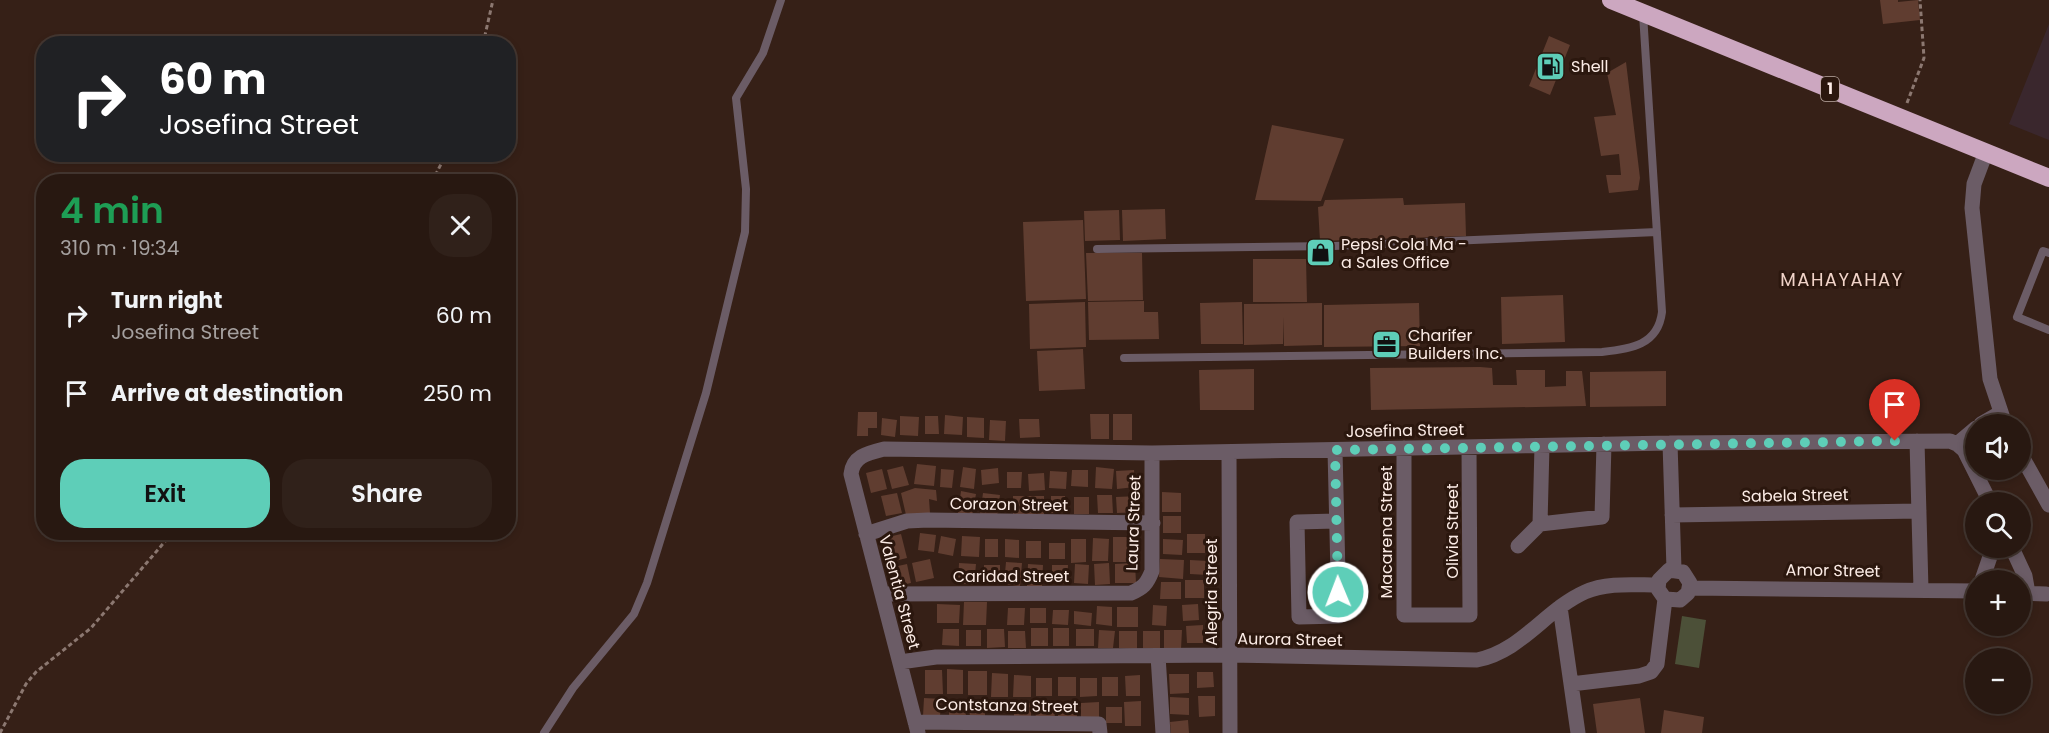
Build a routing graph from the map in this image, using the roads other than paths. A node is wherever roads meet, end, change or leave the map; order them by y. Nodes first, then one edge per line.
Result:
1 (781, 0) edge
2 (1611, 0) edge
3 (1643, 13) junction
4 (1986, 152) junction
5 (2049, 178) edge
6 (1657, 232) junction
7 (1097, 249) dead end
8 (2049, 254) edge
9 (2049, 330) edge
10 (1124, 358) dead end
11 (2000, 414) edge
12 (1917, 441) junction
13 (1670, 443) junction
14 (1604, 444) junction
15 (1542, 446) junction
16 (1469, 447) junction
17 (1404, 448) junction
18 (1965, 449) edge
19 (1335, 450) junction
20 (1229, 452) junction
21 (1152, 453) junction
22 (856, 461) joint
23 (2031, 473) edge
24 (2049, 505) edge
25 (1919, 511) junction
26 (1672, 515) junction
27 (1336, 521) junction
28 (1153, 523) junction
29 (1540, 524) junction
30 (866, 534) junction
31 (1518, 546) dead end
32 (1674, 569) junction
33 (1690, 588) junction
34 (1921, 589) junction
35 (1139, 590) joint
36 (1965, 591) edge
37 (1661, 592) junction
38 (2031, 593) edge
39 (882, 594) junction
40 (2046, 594) dead end
41 (1560, 607) junction
42 (1404, 615) joint
43 (1158, 656) junction
44 (1229, 656) junction
45 (900, 662) junction
46 (1571, 684) junction
47 (917, 728) edge
48 (989, 728) edge
49 (1051, 728) edge
50 (1100, 729) edge
51 (544, 733) edge
52 (1163, 733) edge
53 (1230, 733) edge
54 (1578, 733) edge

1 - 51 lane
2 - 3 highway, 1
3 - 4 highway, 1
3 - 6 lane
4 - 5 highway, 1
4 - 11 street
6 - 7 lane
6 - 10 lane
8 - 9 lane
12 - 13 street, Josefina Street
12 - 18 street, Josefina Street
12 - 25 street
13 - 14 street, Josefina Street
13 - 26 street
14 - 15 street, Josefina Street
14 - 29 street
15 - 16 street, Josefina Street
15 - 29 street
16 - 17 street, Josefina Street
16 - 42 street, Olivia Street
17 - 19 street, Josefina Street
17 - 42 street, Macarena Street
19 - 20 street, Josefina Street
19 - 27 street
20 - 21 street, Josefina Street
20 - 44 street, Alegria Street
21 - 22 street, Josefina Street
21 - 28 street, Laura Street
22 - 30 street, Valentia Street
23 - 24 street
25 - 26 street, Sabela Street
25 - 34 street
26 - 32 street
27 - 27 street
28 - 30 street, Corazon Street
28 - 35 street, Laura Street
29 - 31 street
30 - 39 street, Valentia Street
32 - 33 street
32 - 37 street
33 - 34 street, Amor Street
33 - 37 street
34 - 36 street, Amor Street
35 - 39 street, Caridad Street
37 - 41 street, Aurora Street
37 - 46 street
38 - 40 street
39 - 45 street, Valentia Street
41 - 44 street, Aurora Street
41 - 46 street
43 - 44 street, Aurora Street
43 - 45 street, Aurora Street
43 - 52 street
44 - 53 street, Alegria Street
45 - 47 street, Valentia Street
46 - 54 street
47 - 48 street, Contstanza Street
48 - 49 street, Contstanza Street
49 - 50 street, Contstanza Street

